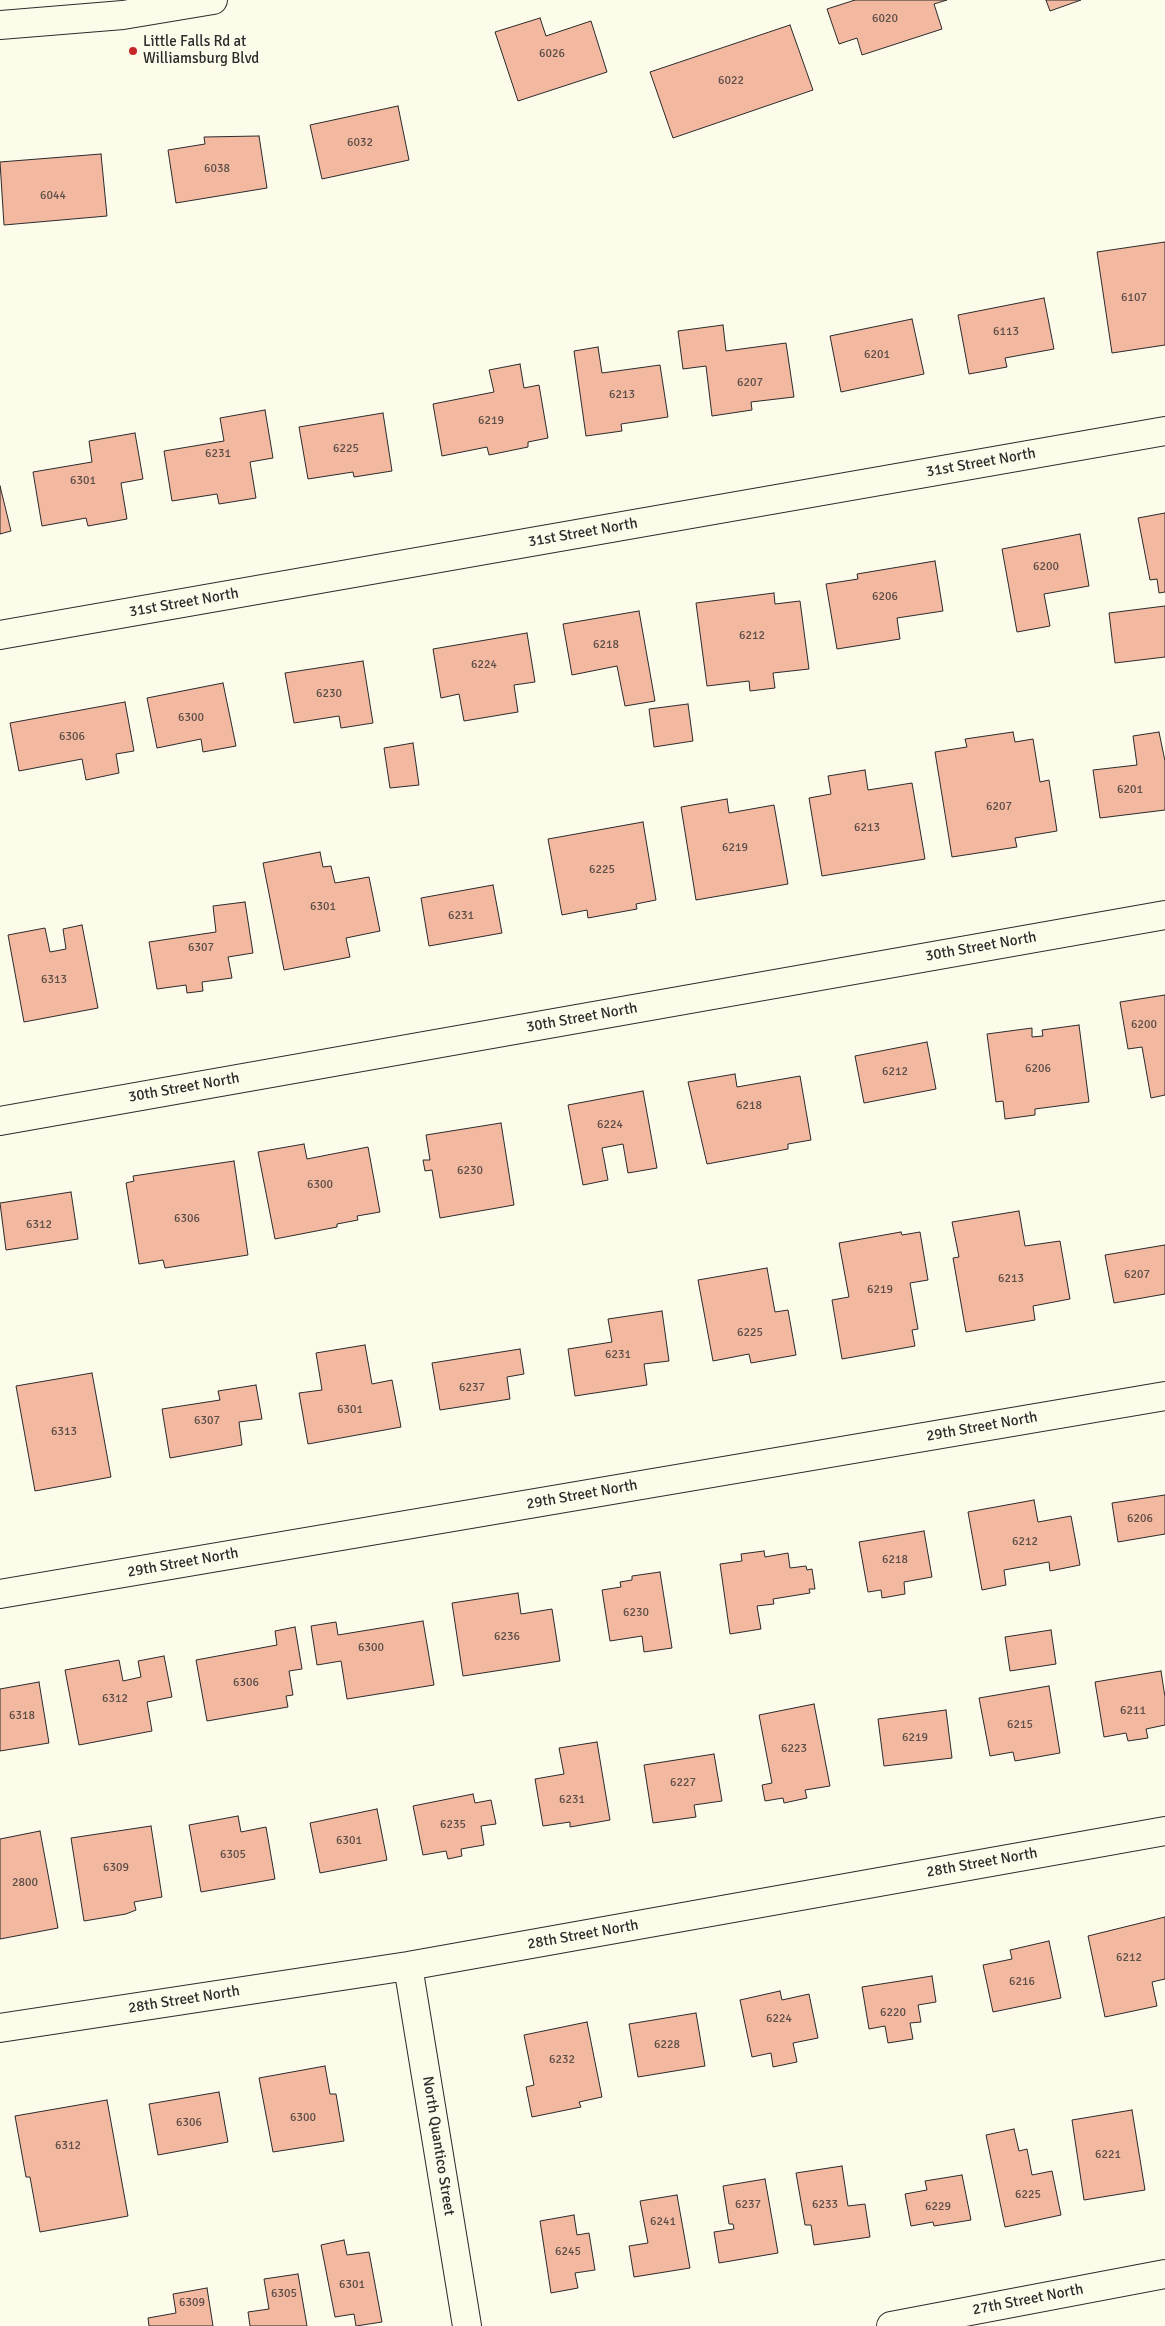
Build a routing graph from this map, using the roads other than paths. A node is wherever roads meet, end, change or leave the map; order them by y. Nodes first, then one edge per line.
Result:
1 (213, 0) edge
2 (0, 25) edge
3 (1165, 431) edge
4 (0, 635) edge
5 (1165, 915) edge
6 (0, 1121) edge
7 (1165, 1396) edge
8 (0, 1594) edge
9 (1165, 1830) edge
10 (408, 1966) junction
11 (0, 2028) edge
12 (1165, 2274) edge
13 (467, 2326) edge
14 (891, 2326) edge

1 - 2 street
3 - 4 street, 31st Street North
5 - 6 street, 30th Street North
7 - 8 street, 29th Street North
9 - 10 street, 28th Street North
10 - 11 street, 28th Street North
10 - 13 street, North Quantico Street
12 - 14 street, 27th Street North

